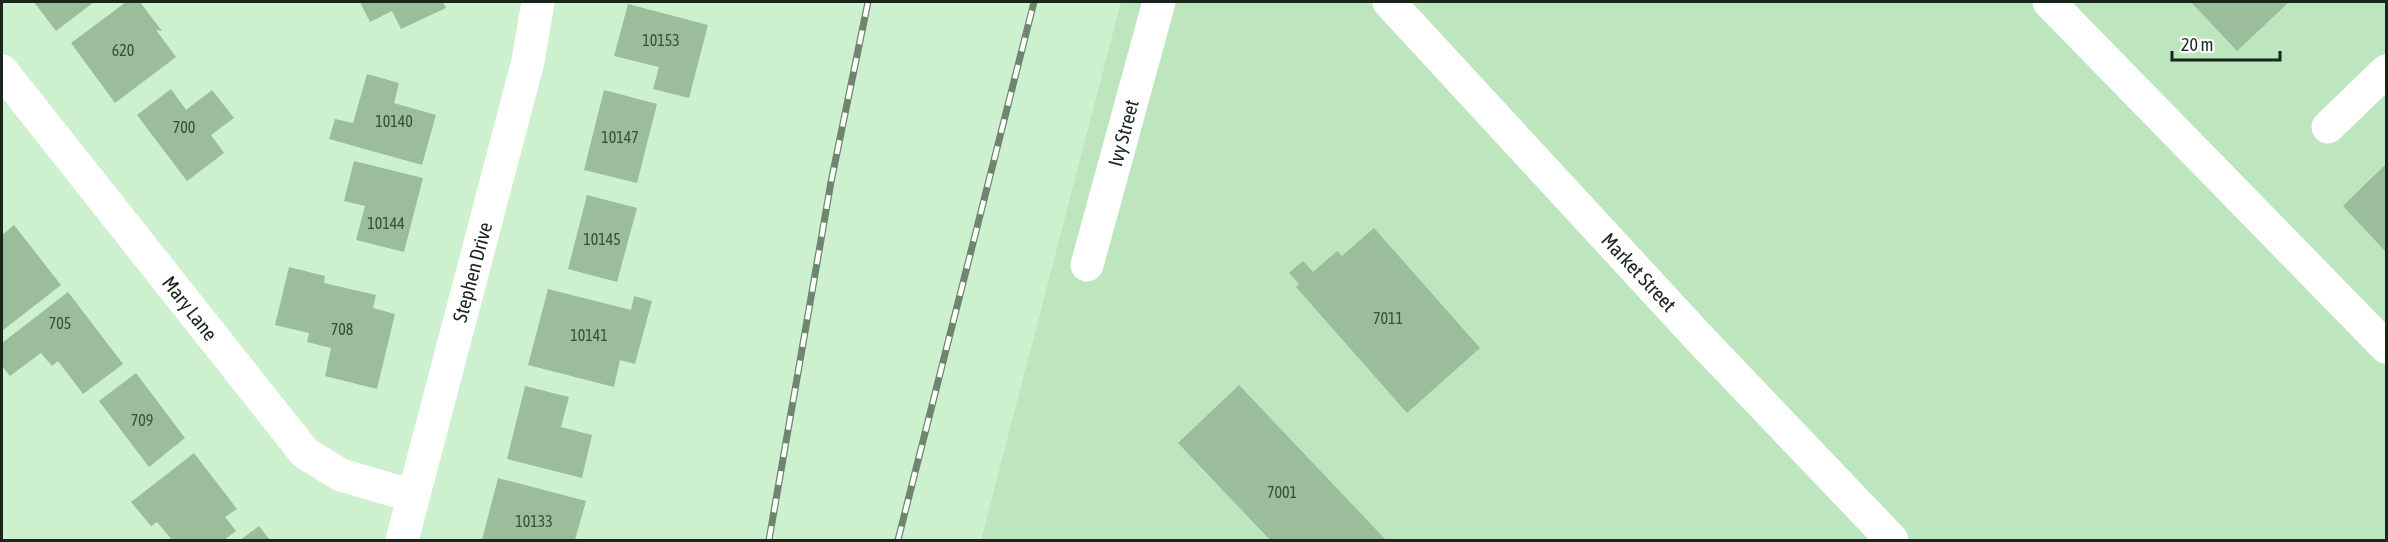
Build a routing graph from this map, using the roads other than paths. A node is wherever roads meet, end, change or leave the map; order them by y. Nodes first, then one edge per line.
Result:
1 (538, 2) edge
2 (1159, 2) edge
3 (1389, 2) edge
4 (2049, 2) edge
5 (2, 71) edge
6 (2386, 71) edge
7 (2328, 127) dead end
8 (1087, 265) dead end
9 (2386, 347) edge
10 (413, 496) junction
11 (402, 540) edge
12 (1892, 540) edge

1 - 10 street, Stephen Drive
2 - 8 street, Ivy Street
3 - 12 street, Market Street
4 - 9 street
5 - 10 street, Mary Lane
6 - 7 street
10 - 11 street, Stephen Drive

